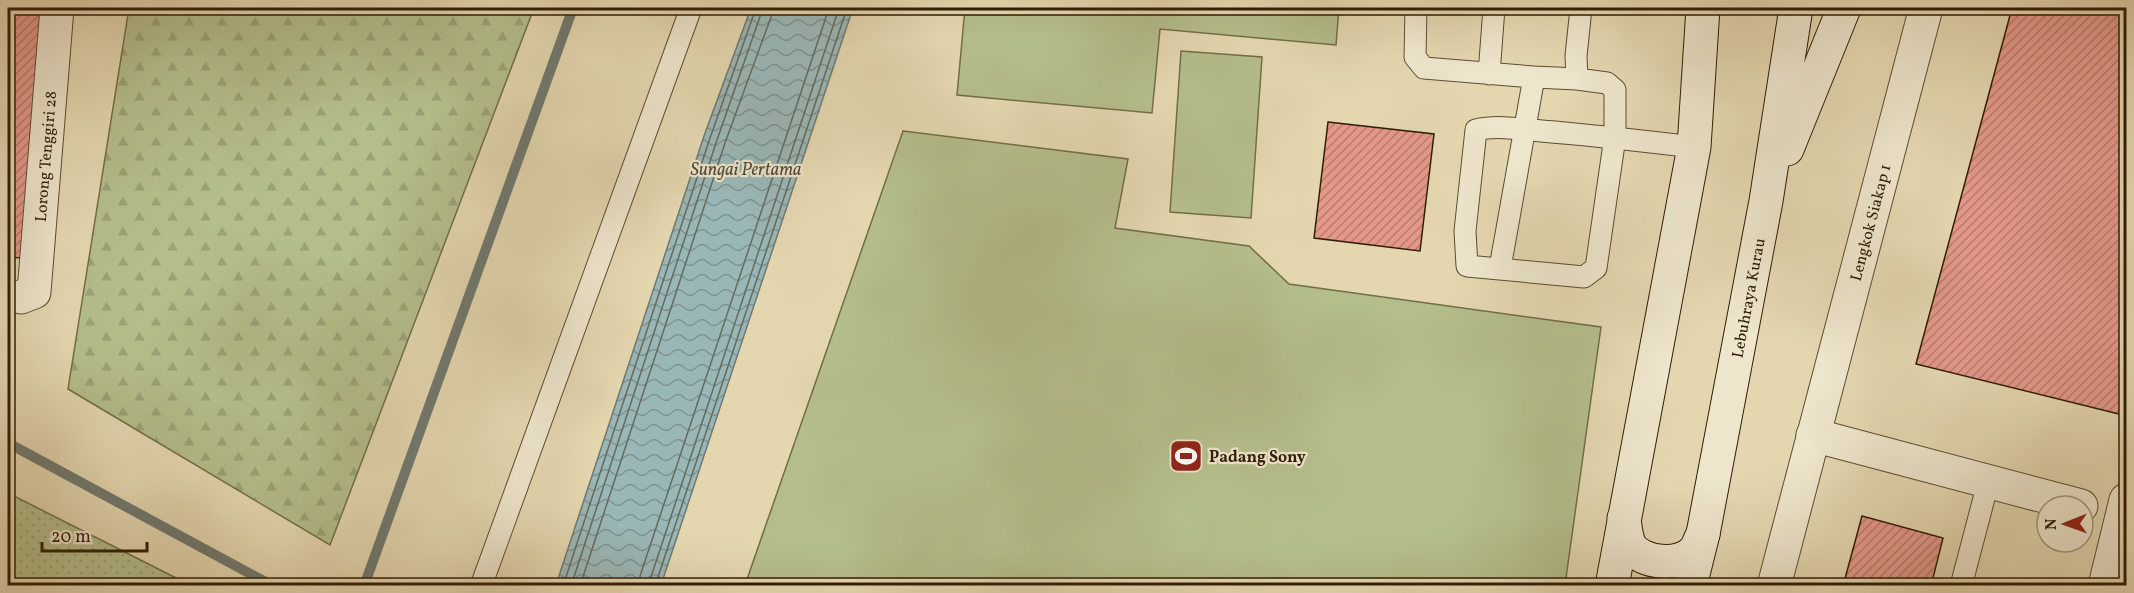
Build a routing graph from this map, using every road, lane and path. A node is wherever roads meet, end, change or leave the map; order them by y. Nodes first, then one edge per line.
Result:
1 (57, 8) edge
2 (691, 8) edge
3 (1416, 8) edge
4 (1494, 8) edge
5 (1581, 8) edge
6 (1686, 8) edge
7 (1703, 8) edge
8 (1796, 8) edge
9 (1844, 8) edge
10 (1926, 8) edge
11 (1489, 74) junction
12 (1534, 77) junction
13 (1577, 79) junction
14 (1699, 88) junction
15 (1526, 130) junction
16 (1616, 137) junction
17 (1694, 147) junction
18 (1766, 201) junction
19 (1500, 268) junction
20 (14, 298) edge
21 (1813, 435) junction
22 (1988, 483) junction
23 (2035, 494) edge
24 (2095, 507) edge
25 (2124, 508) edge
26 (1624, 518) junction
27 (1703, 534) junction
28 (481, 585) edge
29 (1612, 585) edge
30 (1690, 585) edge
31 (1773, 585) edge
32 (1961, 585) edge
33 (2105, 585) edge

1 - 20 street, Lorong Tenggiri 28
2 - 28 lane
3 - 11 lane
4 - 11 lane
5 - 13 lane
6 - 14 street
7 - 14 street
8 - 18 street, Lebuhraya Kurau
9 - 18 street
10 - 21 street, Lengkok Siakap 1
11 - 12 lane
12 - 13 lane
12 - 15 lane
13 - 16 lane
14 - 17 street
15 - 16 lane
15 - 19 lane
15 - 19 lane
16 - 17 lane
16 - 19 lane
17 - 26 street
18 - 27 street, Lebuhraya Kurau
21 - 22 street
21 - 31 street, Lengkok Siakap 1
22 - 23 street
22 - 32 lane
24 - 25 street
25 - 33 street
26 - 27 street
26 - 29 street
27 - 30 street, Lebuhraya Kurau

